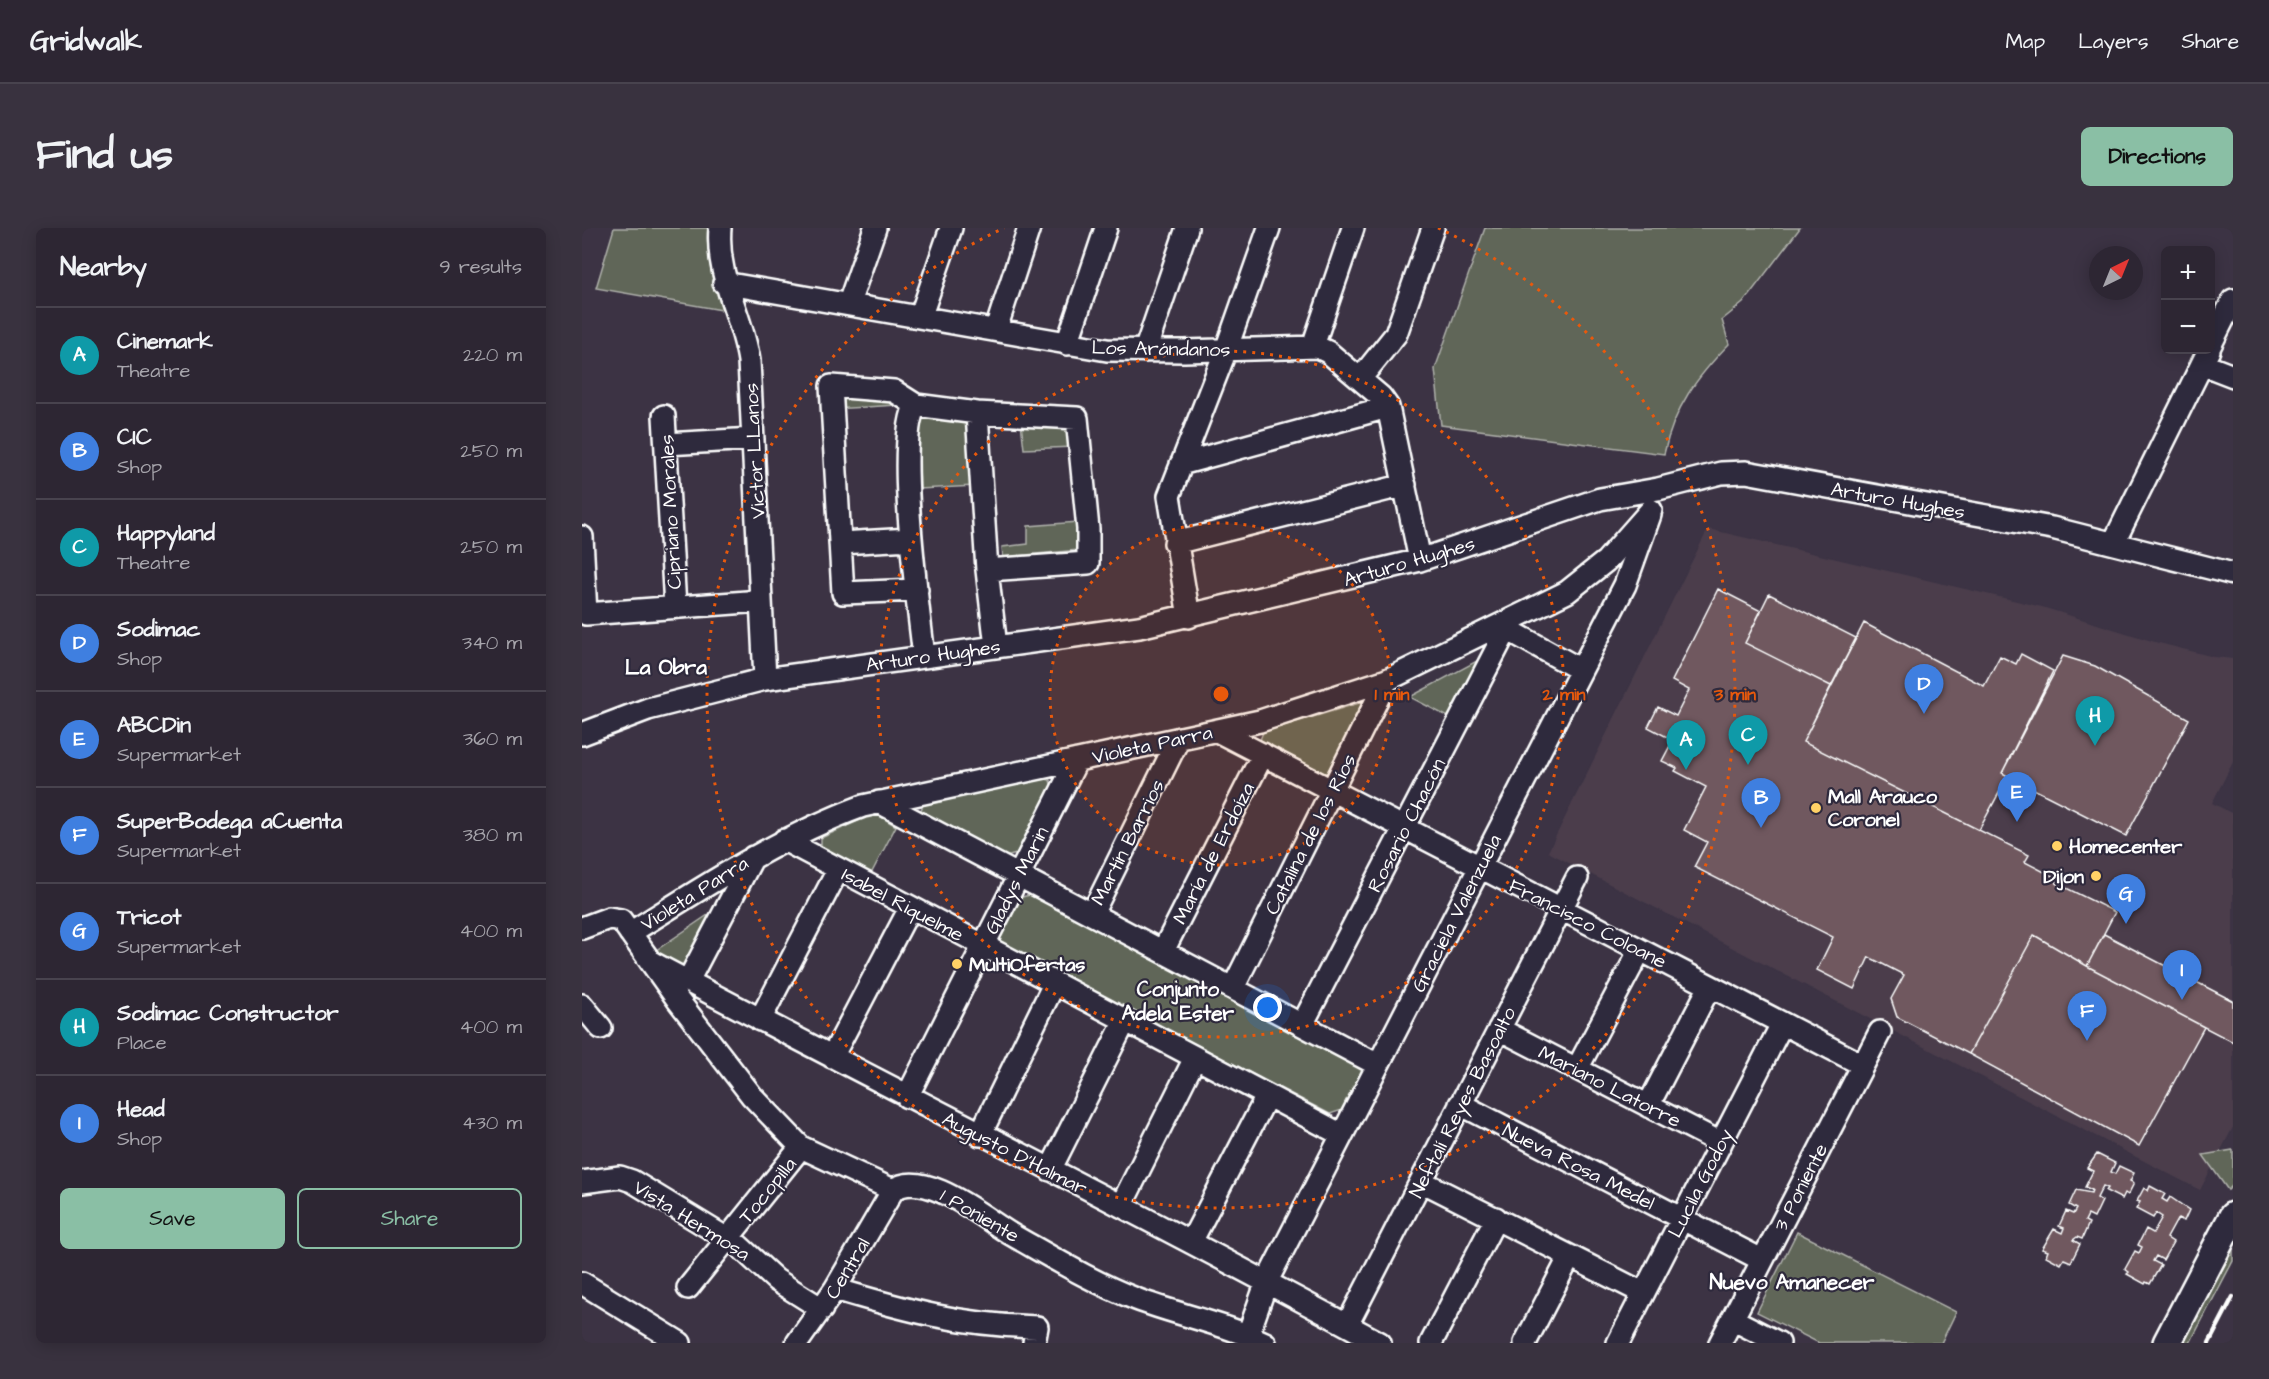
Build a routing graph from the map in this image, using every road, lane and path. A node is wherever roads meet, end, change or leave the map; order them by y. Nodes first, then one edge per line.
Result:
1 (720, 228) edge
2 (951, 228) edge
3 (1029, 228) edge
4 (1106, 228) edge
5 (1187, 228) edge
6 (1269, 228) edge
7 (1353, 228) edge
8 (1433, 228) edge
9 (870, 229) edge
10 (724, 283) junction
11 (2233, 300) edge
12 (849, 303) junction
13 (921, 315) junction
14 (996, 329) junction
15 (2215, 337) edge
16 (1067, 344) junction
17 (1313, 346) junction
18 (1226, 350) junction
19 (1145, 351) junction
20 (2207, 354) edge
21 (2208, 354) edge
22 (2233, 376) edge
23 (1360, 379) junction
24 (916, 405) junction
25 (1388, 407) junction
26 (977, 413) junction
27 (664, 416) dead end
28 (753, 439) junction
29 (666, 444) junction
30 (1181, 464) junction
31 (1405, 485) junction
32 (1658, 489) junction
33 (1651, 510) junction
34 (582, 537) edge
35 (910, 539) junction
36 (2114, 542) junction
37 (841, 543) junction
38 (1175, 543) junction
39 (1420, 560) junction
40 (987, 570) junction
41 (2233, 574) edge
42 (917, 590) junction
43 (761, 601) junction
44 (675, 607) junction
45 (1189, 617) junction
46 (1505, 627) junction
47 (996, 647) junction
48 (924, 657) junction
49 (1581, 670) junction
50 (765, 679) junction
51 (1387, 680) junction
52 (1217, 731) junction
53 (582, 734) edge
54 (1179, 738) junction
55 (1263, 754) junction
56 (1077, 760) junction
57 (1332, 790) junction
58 (879, 802) junction
59 (1404, 827) junction
60 (784, 840) junction
61 (753, 856) junction
62 (1480, 867) junction
63 (838, 870) junction
64 (1019, 875) junction
65 (1577, 878) dead end
66 (910, 908) junction
67 (1561, 909) junction
68 (1092, 914) junction
69 (582, 928) edge
70 (630, 933) junction
71 (983, 946) junction
72 (1640, 950) junction
73 (1163, 951) junction
74 (651, 962) junction
75 (688, 981) junction
76 (1054, 984) junction
77 (1710, 986) junction
78 (1233, 988) junction
79 (582, 1005) edge
80 (760, 1020) junction
81 (1125, 1021) junction
82 (1782, 1024) junction
83 (1302, 1025) junction
84 (601, 1028) dead end
85 (1499, 1029) junction
86 (1880, 1032) dead end
87 (832, 1058) junction
88 (1196, 1058) junction
89 (1378, 1065) junction
90 (1863, 1065) junction
91 (1576, 1069) junction
92 (1267, 1096) junction
93 (907, 1097) junction
94 (1460, 1104) junction
95 (1648, 1106) junction
96 (980, 1135) junction
97 (1342, 1135) junction
98 (1721, 1143) junction
99 (801, 1147) junction
100 (1050, 1170) junction
101 (1421, 1180) junction
102 (582, 1182) edge
103 (893, 1190) junction
104 (1120, 1206) junction
105 (2233, 1216) edge
106 (1496, 1218) junction
107 (1682, 1219) junction
108 (726, 1240) junction
109 (1191, 1242) junction
110 (1570, 1256) junction
111 (1762, 1260) junction
112 (1267, 1281) junction
113 (582, 1283) edge
114 (688, 1288) dead end
115 (835, 1289) junction
116 (1643, 1293) junction
117 (822, 1309) junction
118 (1732, 1319) junction
119 (1347, 1325) junction
120 (1036, 1335) edge
121 (1256, 1339) edge
122 (680, 1343) edge
123 (797, 1343) edge
124 (1380, 1343) edge
125 (1431, 1343) edge
126 (1526, 1343) edge
127 (1618, 1343) edge
128 (1720, 1343) edge
129 (1779, 1343) edge
130 (2167, 1343) edge

1 - 10 street, Victor LLanos
2 - 13 street
3 - 14 street
4 - 16 street
5 - 19 street
6 - 18 street
7 - 17 street
8 - 23 street
9 - 12 street
10 - 12 street, Los Arándanos
10 - 28 street, Victor LLanos
11 - 15 street
12 - 13 street, Los Arándanos
13 - 14 street, Los Arándanos
14 - 16 street, Los Arándanos
16 - 19 street, Los Arándanos
17 - 18 street, Los Arándanos
17 - 23 street
18 - 19 street, Los Arándanos
18 - 30 street
20 - 36 street
21 - 22 street
23 - 25 street
24 - 26 street
24 - 35 street
24 - 37 street
25 - 30 street
25 - 31 street
26 - 40 street
26 - 40 street
27 - 29 street, Cipriano Morales
28 - 29 street
28 - 43 street, Victor LLanos
29 - 44 street, Cipriano Morales
30 - 38 street
31 - 38 street
31 - 39 street
32 - 33 street, Graciela Valenzuela
32 - 36 street, Arturo Hughes
32 - 39 street, Arturo Hughes
33 - 46 street, Violeta Parra
33 - 49 street, Graciela Valenzuela
34 - 44 street
35 - 37 street
35 - 42 street
36 - 41 street, Arturo Hughes
37 - 42 street
38 - 45 street
39 - 45 street, Arturo Hughes
40 - 47 street
42 - 48 street
43 - 44 street
43 - 50 street, Victor LLanos
45 - 47 street, Arturo Hughes
46 - 49 street
46 - 51 street, Violeta Parra
46 - 59 street, Rosario Chacón
47 - 48 street, Arturo Hughes
48 - 50 street, Arturo Hughes
49 - 62 street, Graciela Valenzuela
50 - 53 street, Arturo Hughes
51 - 52 street, Violeta Parra
51 - 57 street, Catalina de los Ríos
52 - 54 street, Violeta Parra
52 - 55 street, Francisco Coloane
54 - 56 street, Violeta Parra
54 - 68 street, Martín Barrios
55 - 57 street, Francisco Coloane
55 - 73 street, María de Erdoíza
56 - 58 street, Violeta Parra
56 - 64 street, Gladys Marin
57 - 59 street, Francisco Coloane
57 - 78 street, Catalina de los Ríos
58 - 60 street, Violeta Parra
58 - 64 street
59 - 62 street, Francisco Coloane
59 - 83 street, Rosario Chacón
60 - 61 street, Violeta Parra
60 - 63 street, Isabel Riquelme
61 - 70 street, Violeta Parra
61 - 75 street
62 - 67 street, Francisco Coloane
62 - 89 street, Graciela Valenzuela
63 - 66 street, Isabel Riquelme
63 - 80 street
64 - 68 street
64 - 71 street, Gladys Marin
65 - 67 street, Neftalí Reyes Basoalto
66 - 71 street, Isabel Riquelme
66 - 87 street
67 - 72 street, Francisco Coloane
67 - 85 street, Neftalí Reyes Basoalto
68 - 73 street
69 - 70 street
70 - 74 street
71 - 76 street, Isabel Riquelme
71 - 93 street, Gladys Marin
72 - 77 street, Francisco Coloane
72 - 91 street
73 - 78 street
74 - 75 street, Augusto D'Halmar
74 - 99 street
75 - 80 street, Augusto D'Halmar
76 - 81 street, Isabel Riquelme
76 - 96 street
77 - 82 street, Francisco Coloane
77 - 95 street
78 - 83 street
79 - 84 street
80 - 87 street, Augusto D'Halmar
81 - 88 street, Isabel Riquelme
81 - 100 street
82 - 90 street, Francisco Coloane
82 - 98 street, Lucila Godoy
83 - 89 street
85 - 91 street, Mariano Latorre
85 - 94 street, Neftalí Reyes Basoalto
86 - 90 street, 3 Poniente
87 - 93 street, Augusto D'Halmar
88 - 92 street, Isabel Riquelme
88 - 104 street
89 - 97 street, Graciela Valenzuela
90 - 111 street, 3 Poniente
91 - 95 street, Mariano Latorre
92 - 97 street, Isabel Riquelme
92 - 109 street
93 - 96 street, Augusto D'Halmar
94 - 101 street, Neftalí Reyes Basoalto
94 - 107 street, Nueva Rosa Medel
95 - 98 street, Mariano Latorre
96 - 100 street, Augusto D'Halmar
97 - 112 street, Graciela Valenzuela
98 - 107 street, Lucila Godoy
99 - 103 street
99 - 108 street, Tocopilla
100 - 104 street, Augusto D'Halmar
101 - 106 street
101 - 119 street, Neftalí Reyes Basoalto
102 - 108 street, Vista Hermosa
103 - 115 street, Central
103 - 121 street, 1 Poniente
104 - 109 street, Augusto D'Halmar
105 - 130 main road
106 - 110 street
106 - 125 street
107 - 111 street, Nueva Rosa Medel
107 - 116 street, Lucila Godoy
108 - 114 street, Tocopilla
108 - 117 street, Vista Hermosa
109 - 112 street, Augusto D'Halmar
110 - 116 street
110 - 126 street
111 - 118 street, 3 Poniente
112 - 119 street, Augusto D'Halmar
112 - 121 street, Graciela Valenzuela
113 - 122 street
115 - 117 street, Central
115 - 120 street
116 - 127 street, Lucila Godoy
117 - 123 street, Central
118 - 128 street, 3 Poniente
118 - 129 street
119 - 124 street, Augusto D'Halmar

